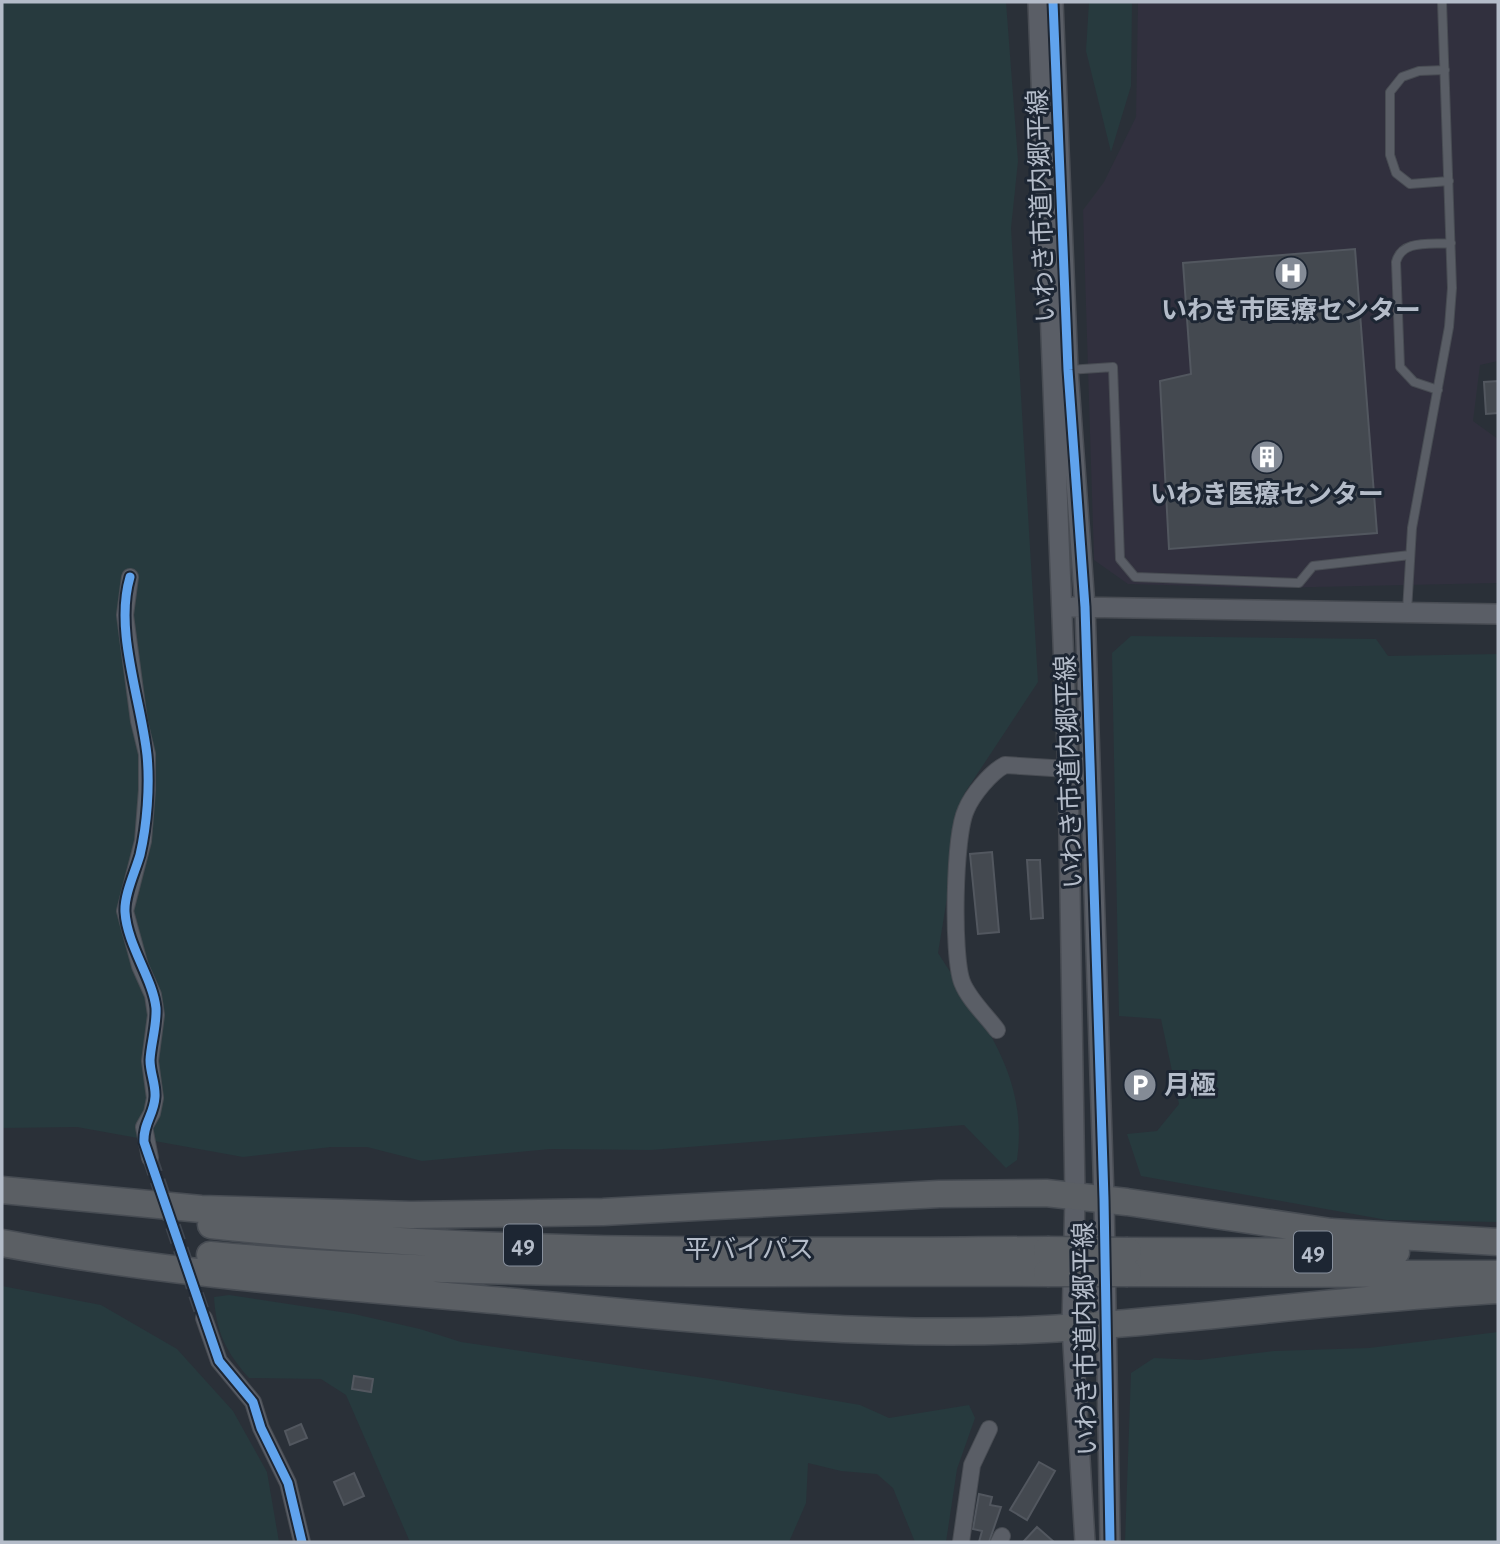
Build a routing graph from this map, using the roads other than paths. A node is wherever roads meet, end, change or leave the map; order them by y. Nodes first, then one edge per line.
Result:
1 (1038, 2) edge
2 (1053, 2) edge
3 (1442, 2) edge
4 (1445, 70) junction
5 (1449, 181) junction
6 (1451, 243) junction
7 (1068, 370) junction
8 (1438, 390) junction
9 (1410, 555) junction
10 (130, 577) dead end
11 (1062, 607) junction
12 (1085, 607) junction
13 (1407, 612) junction
14 (1498, 614) edge
15 (1068, 769) junction
16 (997, 1030) dead end
17 (150, 1158) tunnel mouth
18 (2, 1190) edge
19 (2, 1195) edge
20 (1075, 1196) junction
21 (1104, 1199) junction
22 (2, 1231) edge
23 (1498, 1242) edge
24 (2, 1243) edge
25 (1498, 1251) edge
26 (1047, 1261) junction
27 (1128, 1262) junction
28 (1498, 1274) edge
29 (1498, 1290) edge
30 (204, 1318) tunnel mouth
31 (1106, 1323) junction
32 (1072, 1327) junction
33 (989, 1429) dead end
34 (302, 1542) edge
35 (961, 1542) edge
36 (1084, 1542) edge
37 (1110, 1542) edge

1 - 11 street, いわき市道内郷平線
2 - 7 street, いわき市道内郷平線
3 - 4 lane
4 - 5 lane
4 - 5 lane
5 - 6 lane
6 - 8 lane
6 - 8 lane
7 - 9 lane
7 - 12 street, いわき市道内郷平線
8 - 9 lane
9 - 13 lane
10 - 17 street
11 - 12 street
11 - 15 street, いわき市道内郷平線
12 - 13 street
12 - 21 street, いわき市道内郷平線
13 - 14 street
15 - 16 street
15 - 20 street, いわき市道内郷平線
18 - 20 highway
19 - 26 highway, 平バイパス / 49
20 - 21 highway
20 - 32 street, いわき市道内郷平線
21 - 23 highway
21 - 31 street, いわき市道内郷平線
22 - 26 highway, 平バイパス / 49
24 - 32 highway
25 - 27 highway, 平バイパス / 49
26 - 27 highway, 平バイパス / 49, bridge
27 - 28 highway, 平バイパス / 49
29 - 31 highway
30 - 34 street
31 - 32 highway
31 - 37 street, いわき市道内郷平線
32 - 36 street, いわき市道内郷平線
33 - 35 street

